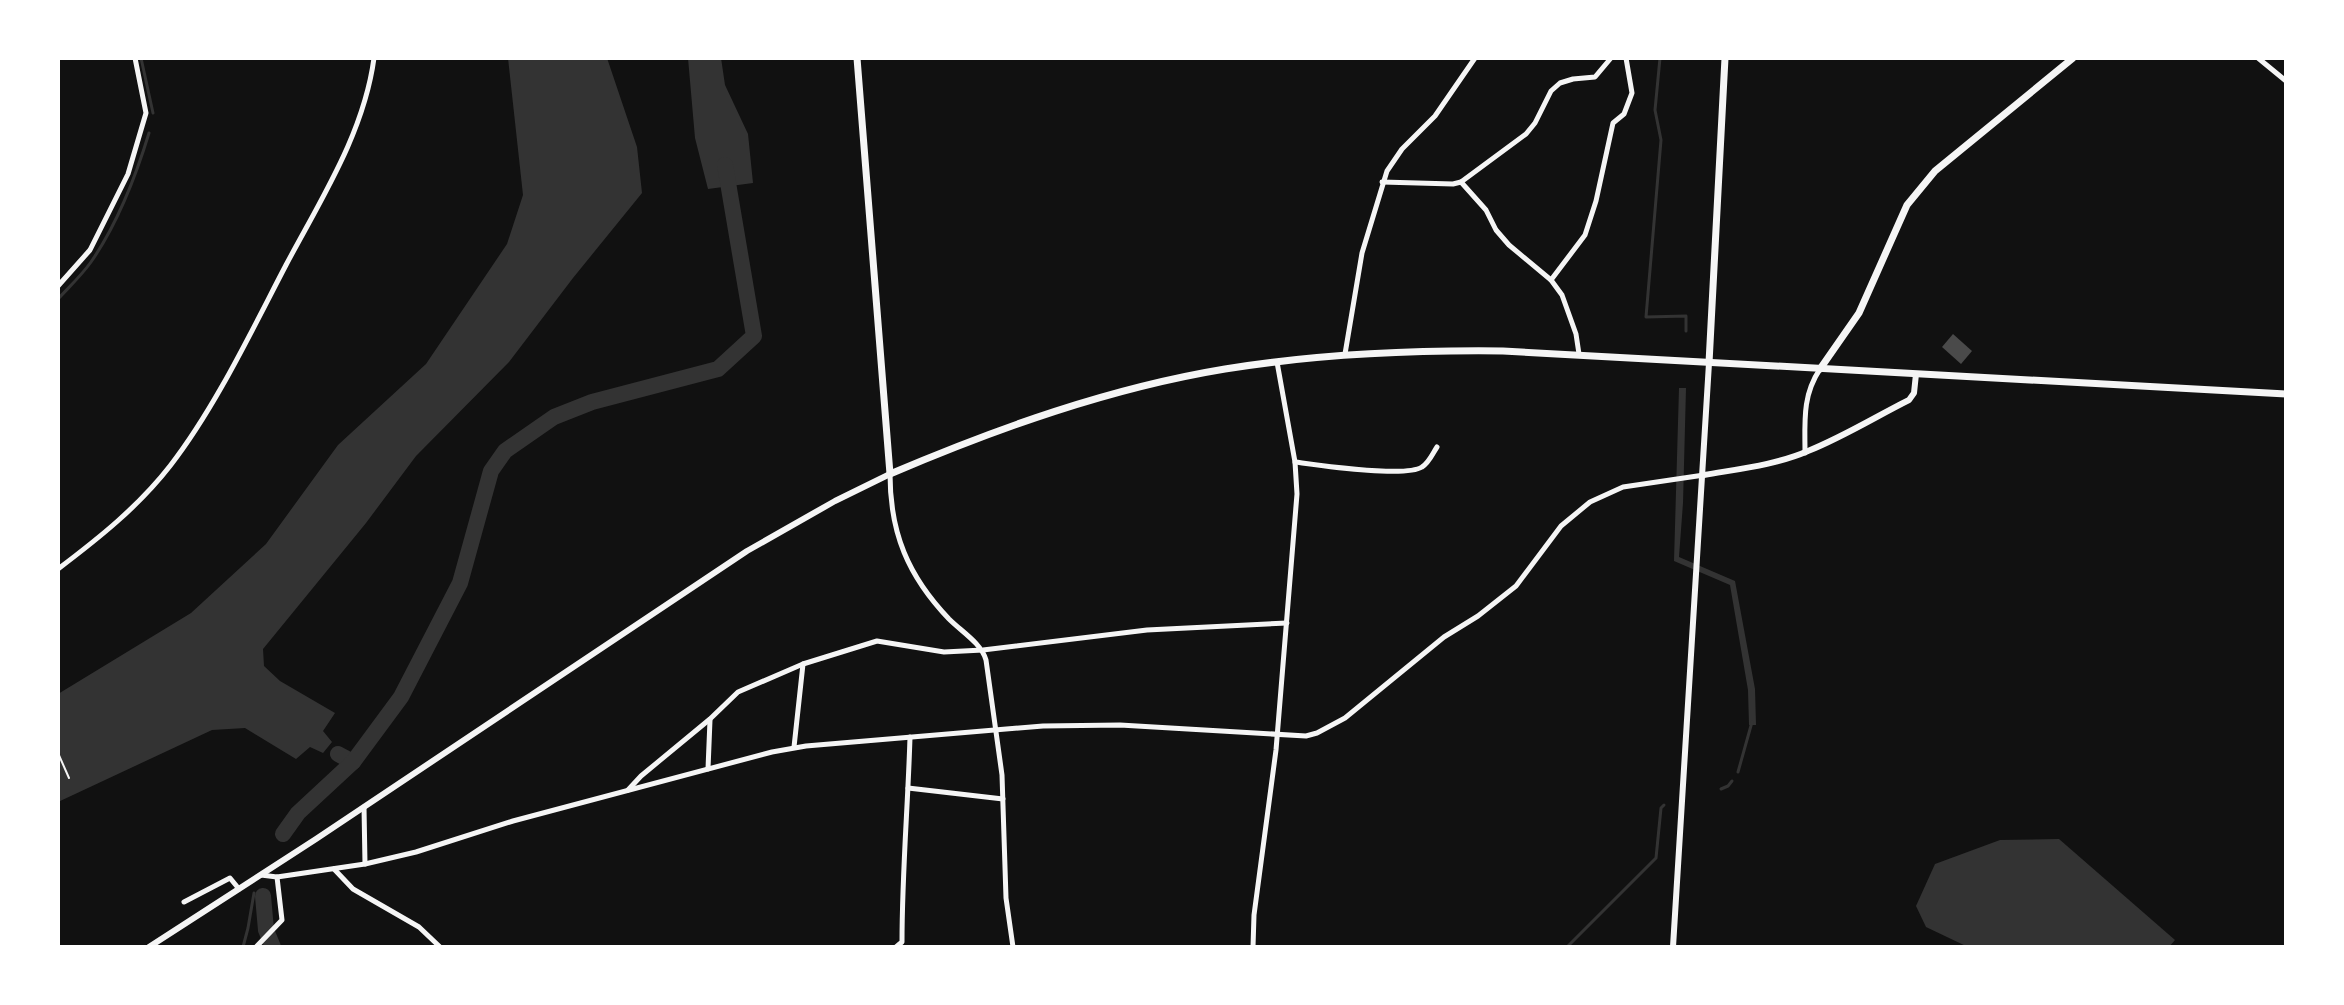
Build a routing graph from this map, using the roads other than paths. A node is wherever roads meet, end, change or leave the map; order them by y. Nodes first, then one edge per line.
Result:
1 (135, 58) edge
2 (374, 58) edge
3 (857, 58) edge
4 (1475, 58) edge
5 (1611, 58) edge
6 (1626, 58) edge
7 (1725, 58) edge
8 (2073, 58) edge
9 (2258, 58) edge
10 (2286, 81) edge
11 (1382, 182) junction
12 (1461, 182) junction
13 (1551, 280) junction
14 (58, 286) edge
15 (1345, 354) junction
16 (1579, 354) junction
17 (1277, 362) junction
18 (1709, 363) junction
19 (1820, 369) junction
20 (1916, 374) junction
21 (2286, 394) edge
22 (1437, 447) dead end
23 (1805, 453) junction
24 (1295, 462) junction
25 (890, 474) junction
26 (1704, 475) junction
27 (58, 569) edge
28 (1287, 623) junction
29 (983, 650) junction
30 (803, 664) junction
31 (710, 719) junction
32 (997, 729) junction
33 (1277, 735) junction
34 (910, 737) junction
35 (794, 747) junction
36 (58, 753) edge
37 (708, 769) junction
38 (69, 778) dead end
39 (908, 788) junction
40 (627, 791) junction
41 (1003, 799) junction
42 (364, 806) junction
43 (365, 864) junction
44 (334, 869) junction
45 (261, 875) junction
46 (277, 877) junction
47 (239, 889) junction
48 (184, 902) dead end
49 (149, 947) edge
50 (256, 947) edge
51 (440, 947) edge
52 (896, 947) edge
53 (1013, 947) edge
54 (1253, 947) edge
55 (1673, 947) edge

1 - 14 street
2 - 27 street
3 - 25 main road
4 - 11 street
5 - 12 street
6 - 13 street
7 - 18 main road
8 - 19 main road
9 - 10 street
11 - 12 street
11 - 15 street
12 - 13 street
13 - 16 street
15 - 16 main road
15 - 17 main road
16 - 18 main road
17 - 24 street
17 - 25 main road
18 - 19 main road
18 - 26 street
19 - 20 main road
19 - 23 street
20 - 21 main road
20 - 23 street
22 - 24 street
23 - 26 street
24 - 28 street
25 - 29 street
25 - 42 street
26 - 33 street
26 - 55 street
28 - 29 street
28 - 33 street
29 - 30 street
29 - 32 street
30 - 31 street
30 - 35 street
31 - 37 street
31 - 40 street
32 - 33 street
32 - 34 street
32 - 41 street
33 - 54 street
34 - 35 street
34 - 39 street
35 - 37 street
36 - 38 lane
37 - 40 street
39 - 41 street
39 - 52 street
40 - 43 street
41 - 53 street
42 - 43 street
42 - 45 street
43 - 44 street
44 - 46 street
44 - 51 street
45 - 46 street
45 - 47 street
46 - 50 street
47 - 48 street
47 - 49 street

